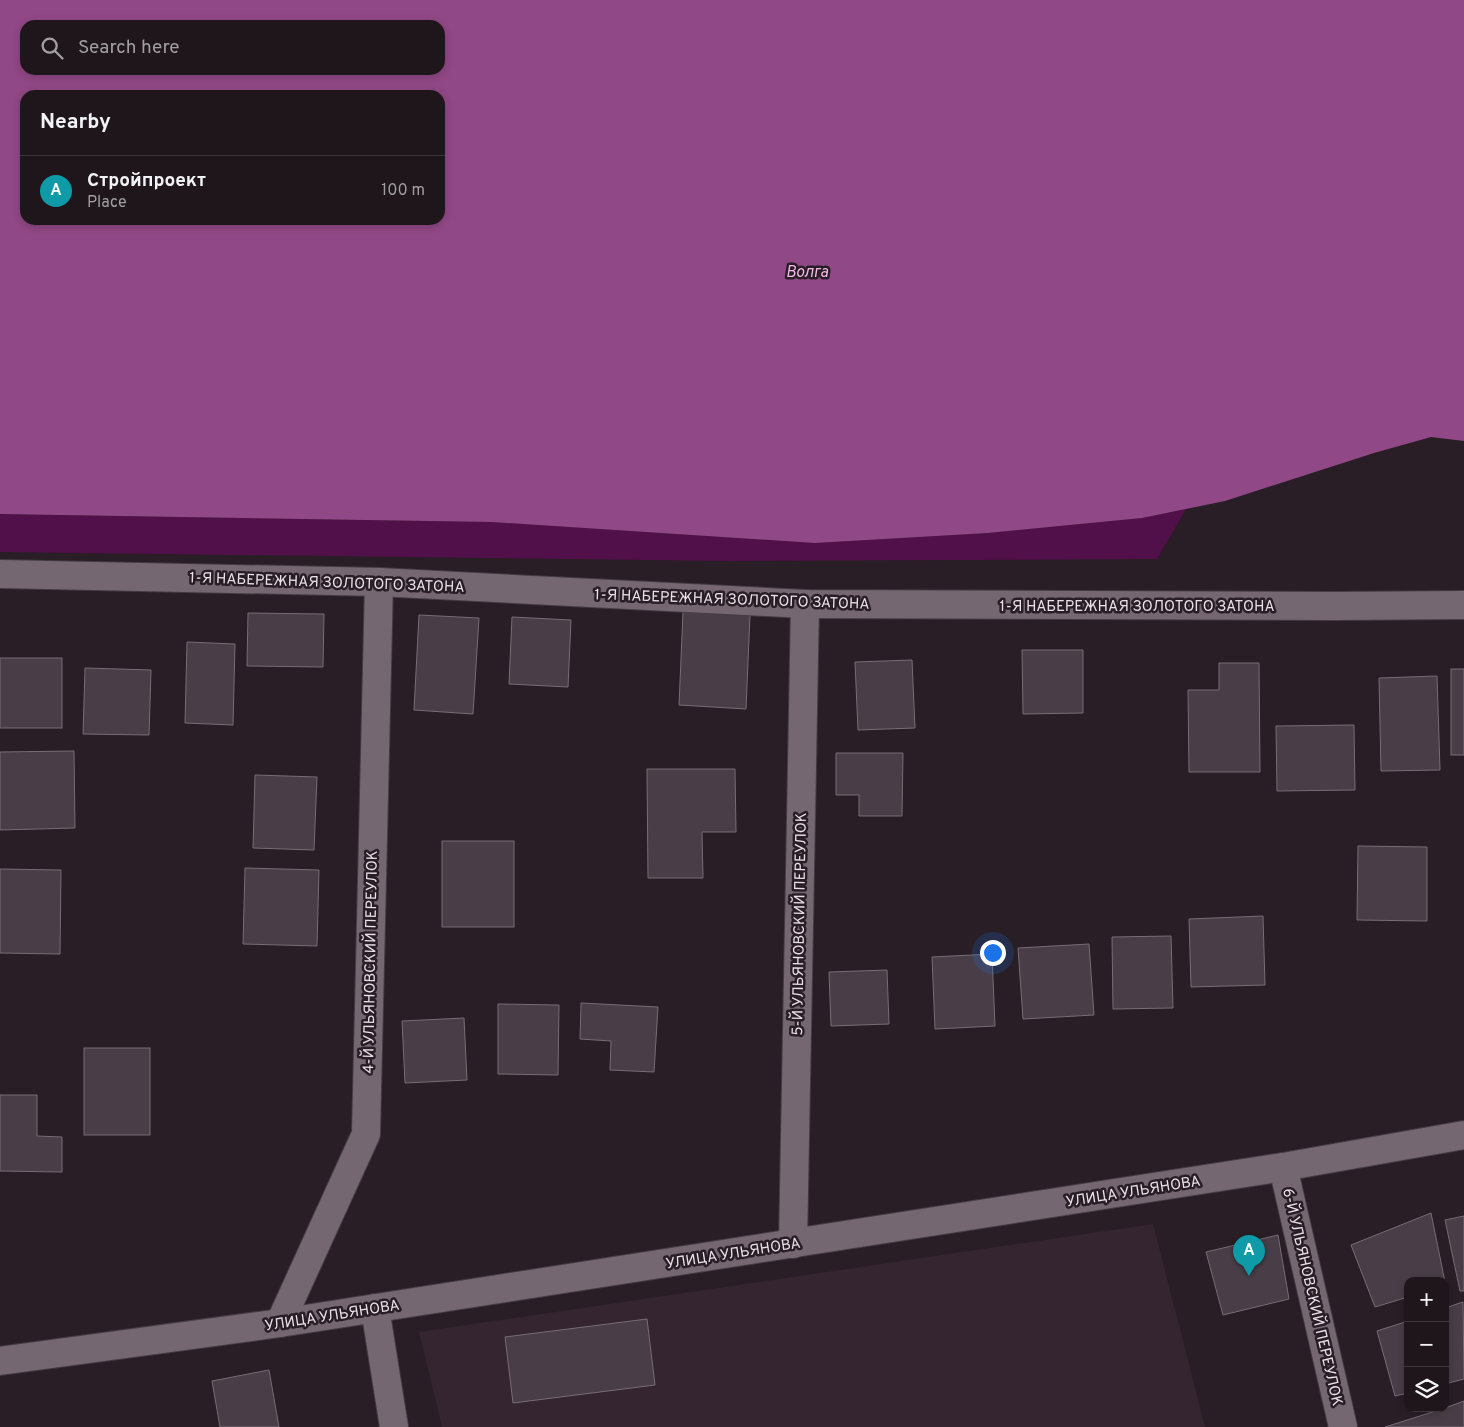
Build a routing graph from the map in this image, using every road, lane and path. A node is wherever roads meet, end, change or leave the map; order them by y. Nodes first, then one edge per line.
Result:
1 (0, 574) edge
2 (379, 582) junction
3 (805, 604) junction
4 (1464, 605) edge
5 (1464, 1135) edge
6 (1283, 1167) junction
7 (793, 1244) junction
8 (374, 1308) junction
9 (280, 1323) junction
10 (0, 1362) edge
11 (394, 1427) edge
12 (1343, 1427) edge

1 - 2 street, 1-Я НАБЕРЕЖНАЯ ЗОЛОТОГО ЗАТОНА
2 - 3 street, 1-Я НАБЕРЕЖНАЯ ЗОЛОТОГО ЗАТОНА
2 - 9 street, 4-Й УЛЬЯНОВСКИЙ ПЕРЕУЛОК
3 - 4 street, 1-Я НАБЕРЕЖНАЯ ЗОЛОТОГО ЗАТОНА
3 - 7 street, 5-Й УЛЬЯНОВСКИЙ ПЕРЕУЛОК
5 - 6 street, УЛИЦА УЛЬЯНОВА
6 - 7 street, УЛИЦА УЛЬЯНОВА
6 - 12 street, 6-Й УЛЬЯНОВСКИЙ ПЕРЕУЛОК
7 - 8 street, УЛИЦА УЛЬЯНОВА
8 - 9 street, УЛИЦА УЛЬЯНОВА
8 - 11 street
9 - 10 street, УЛИЦА УЛЬЯНОВА

